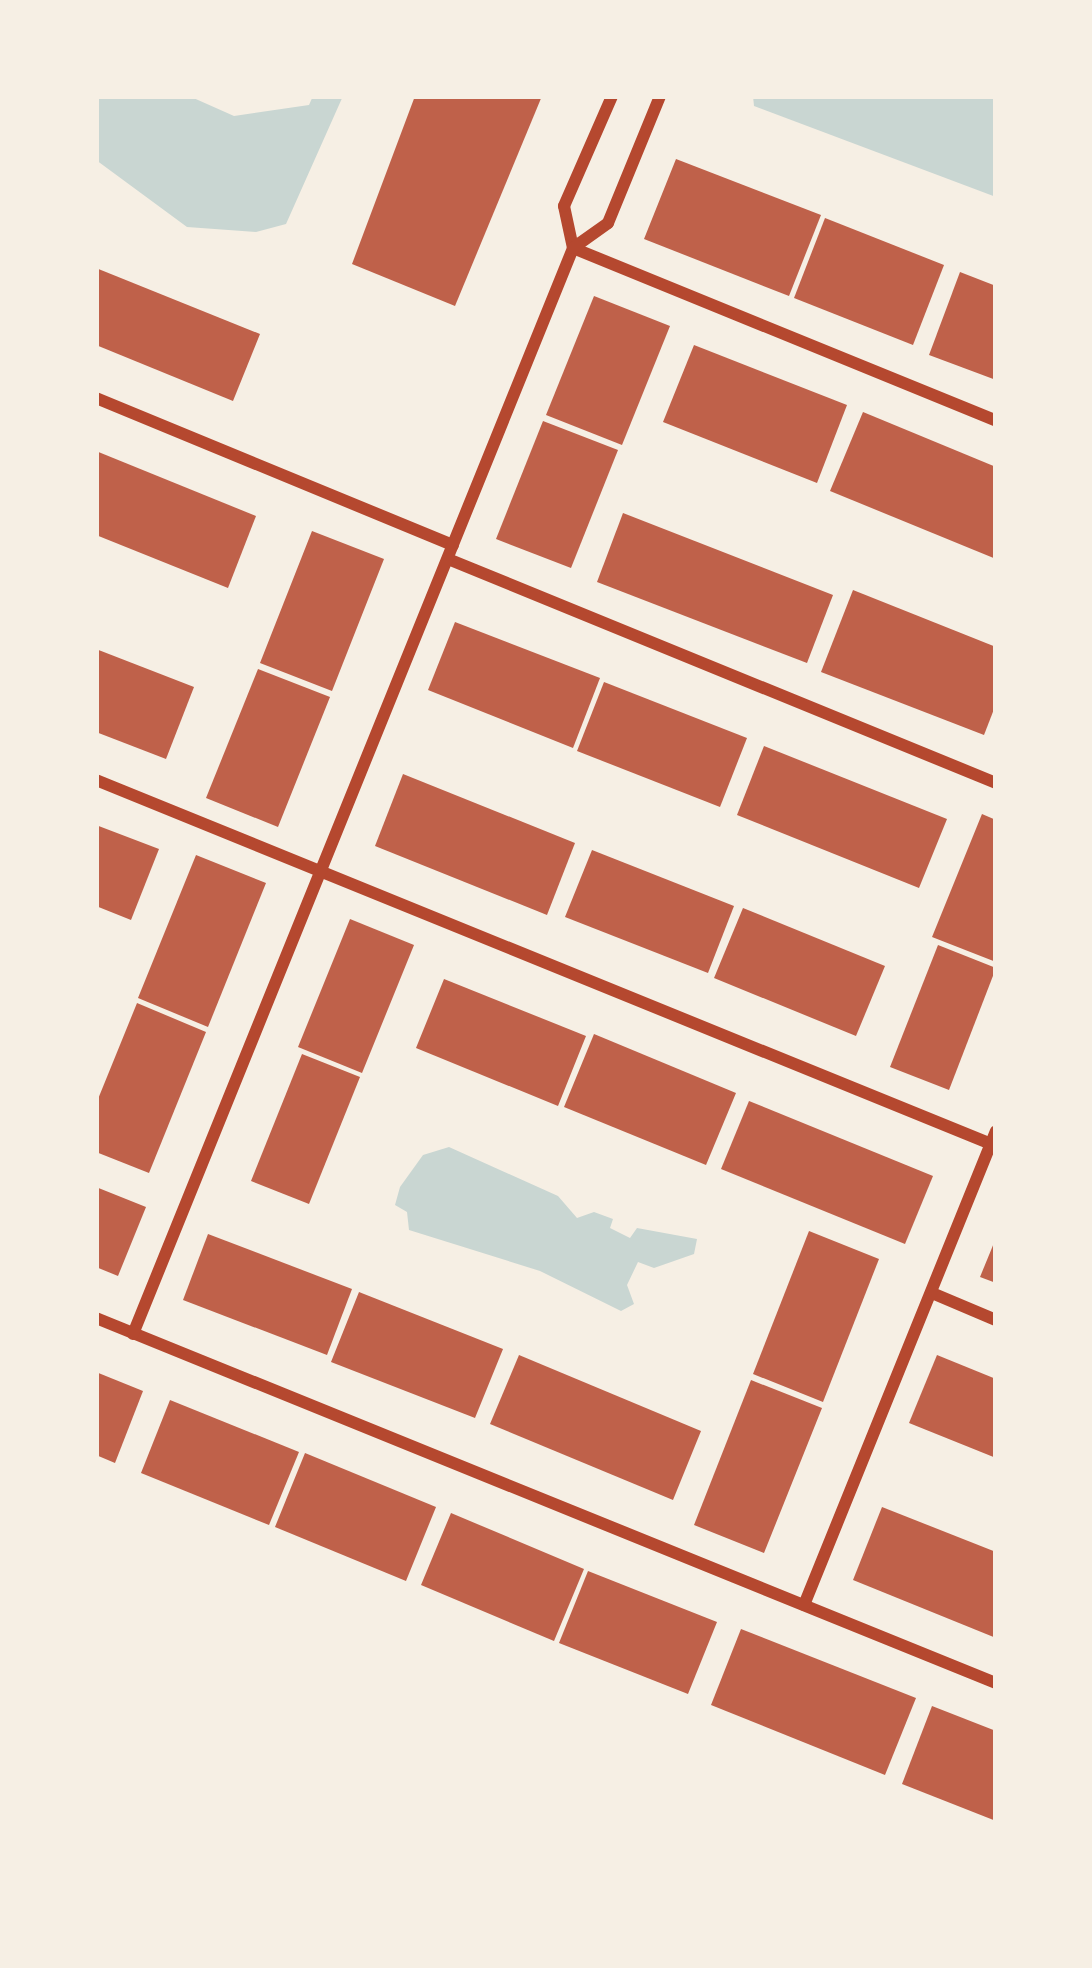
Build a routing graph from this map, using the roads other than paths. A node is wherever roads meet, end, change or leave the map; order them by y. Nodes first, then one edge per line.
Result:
1 (612, 96) edge
2 (660, 96) edge
3 (573, 248) junction
4 (96, 398) edge
5 (996, 421) edge
6 (451, 552) junction
7 (96, 780) edge
8 (996, 782) edge
9 (319, 870) junction
10 (993, 1137) edge
11 (932, 1293) junction
12 (96, 1318) edge
13 (996, 1320) edge
14 (133, 1334) junction
15 (804, 1605) junction
16 (996, 1683) edge

1 - 3 street
2 - 3 street
3 - 5 street
3 - 6 street
4 - 6 street
6 - 8 street
6 - 9 street
7 - 9 street
9 - 10 street
9 - 14 street
10 - 11 street
11 - 13 street
11 - 15 street
12 - 14 street
14 - 15 street
15 - 16 street

